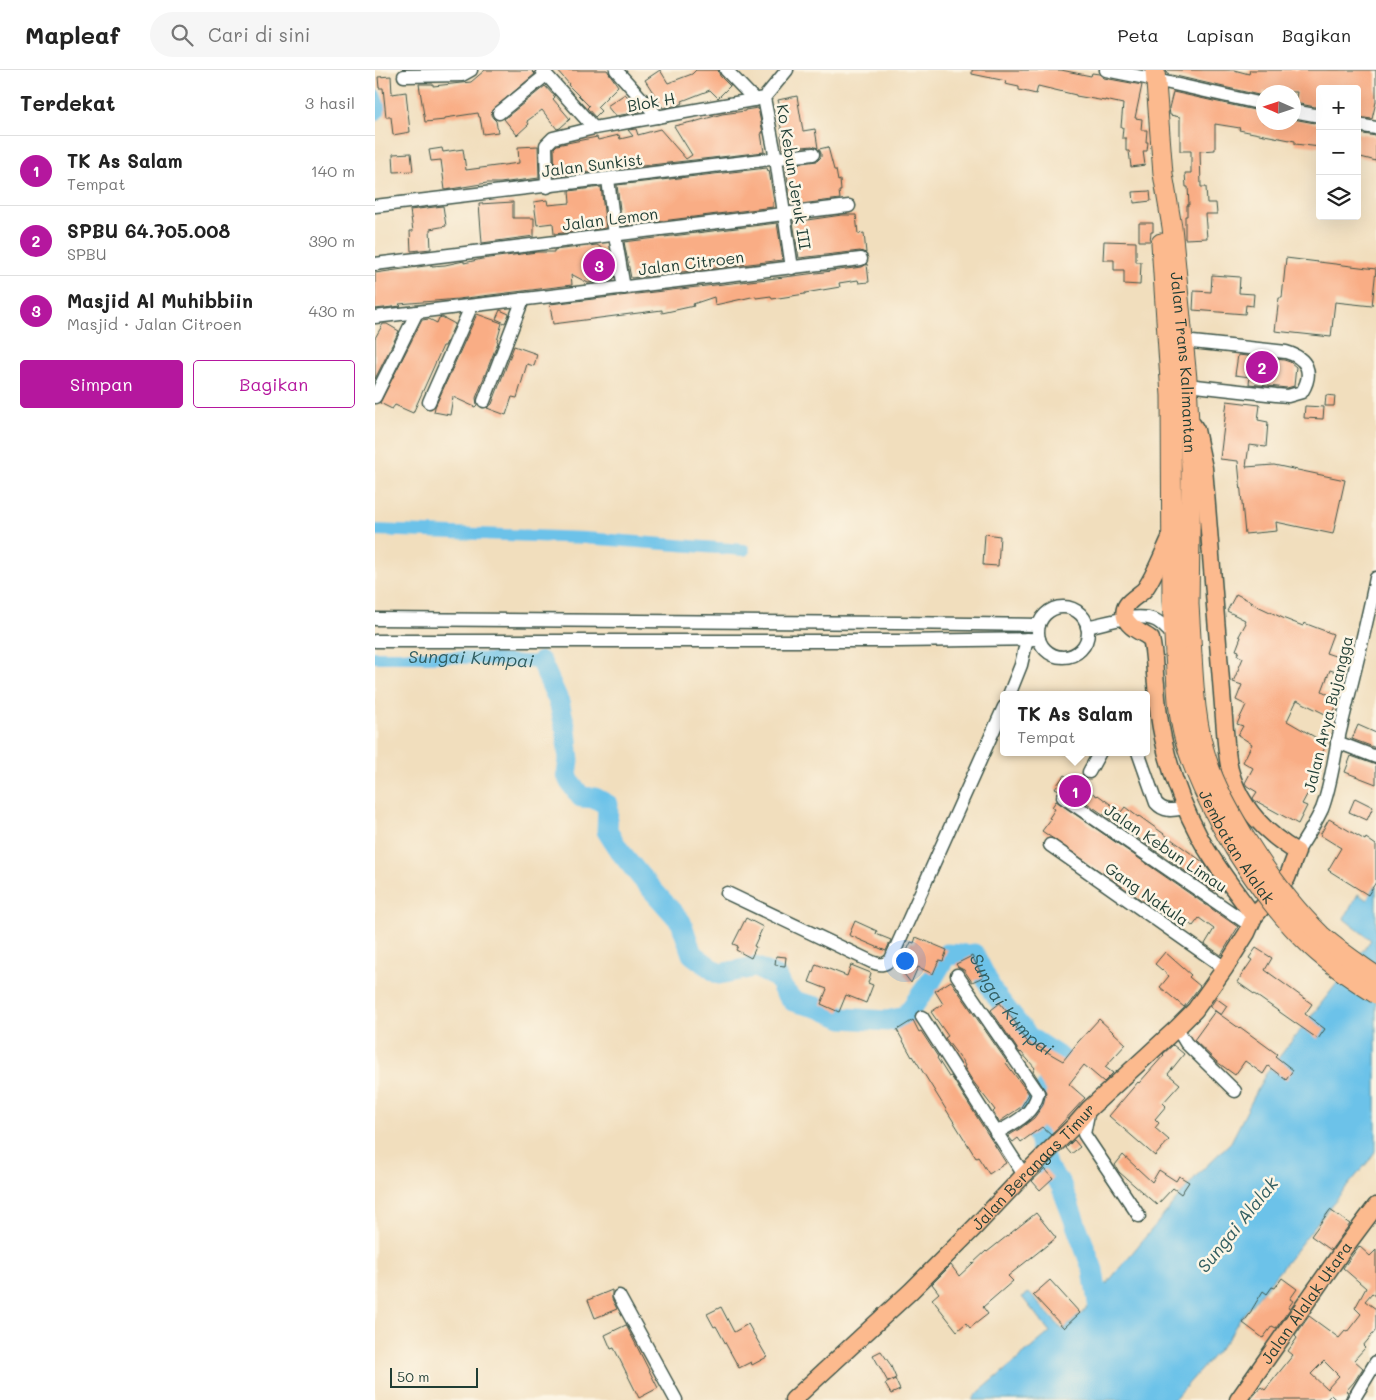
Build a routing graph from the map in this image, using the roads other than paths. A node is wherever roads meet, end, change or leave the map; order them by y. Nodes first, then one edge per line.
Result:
1 (471, 70) edge
2 (616, 70) edge
3 (726, 70) edge
4 (787, 70) edge
5 (1107, 70) edge
6 (544, 72) edge
7 (1150, 74) edge
8 (404, 76) dead end
9 (760, 99) junction
10 (1256, 102) edge
11 (1301, 112) edge
12 (499, 113) dead end
13 (1316, 115) edge
14 (658, 117) junction
15 (1361, 126) edge
16 (594, 128) junction
17 (1376, 128) edge
18 (813, 154) dead end
19 (776, 159) junction
20 (609, 179) junction
21 (547, 186) junction
22 (375, 206) edge
23 (849, 206) dead end
24 (784, 214) junction
25 (615, 234) junction
26 (861, 259) dead end
27 (375, 264) edge
28 (792, 268) junction
29 (624, 288) junction
30 (523, 299) junction
31 (471, 307) junction
32 (417, 312) junction
33 (375, 317) edge
34 (1183, 341) junction
35 (1187, 386) junction
36 (375, 397) edge
37 (484, 401) dead end
38 (429, 402) dead end
39 (1189, 419) junction
40 (1172, 534) junction
41 (1376, 578) edge
42 (1125, 618) junction
43 (375, 619) edge
44 (1039, 625) junction
45 (1087, 627) junction
46 (1033, 639) junction
47 (375, 640) edge
48 (1180, 648) junction
49 (1012, 691) edge
50 (1000, 716) edge
51 (1337, 742) junction
52 (1095, 756) edge
53 (1139, 756) edge
54 (1376, 757) edge
55 (1089, 772) dead end
56 (1063, 797) dead end
57 (1186, 808) junction
58 (1050, 845) dead end
59 (1297, 852) junction
60 (727, 893) dead end
61 (1253, 921) junction
62 (1225, 968) junction
63 (957, 975) dead end
64 (1376, 976) edge
65 (1376, 994) edge
66 (922, 1017) dead end
67 (1177, 1028) junction
68 (1235, 1091) dead end
69 (1089, 1109) junction
70 (996, 1133) junction
71 (1024, 1175) junction
72 (1376, 1206) edge
73 (1139, 1216) dead end
74 (619, 1296) dead end
75 (1376, 1362) edge
76 (676, 1400) edge
77 (793, 1400) edge
78 (1238, 1400) edge
79 (1353, 1400) edge

1 - 8 street
2 - 14 street
3 - 9 street
4 - 9 street, Ko Kebun Jeruk III
5 - 7 street
6 - 12 street
6 - 16 street
7 - 10 street
7 - 34 highway, Jalan Trans Kalimantan
7 - 40 highway, Jalan Trans Kalimantan
9 - 14 street, Blok H
9 - 19 street, Ko Kebun Jeruk III
11 - 13 street
14 - 16 street, Blok H
15 - 17 street
16 - 21 street, Blok H
18 - 19 street, Jalan Sunkist
19 - 20 street, Jalan Sunkist
19 - 24 street, Ko Kebun Jeruk III
20 - 21 street, Jalan Sunkist
20 - 25 street
21 - 22 street, Jalan Sunkist
23 - 24 street, Jalan Lemon
24 - 25 street, Jalan Lemon
24 - 28 street, Ko Kebun Jeruk III
25 - 27 street, Jalan Lemon
25 - 29 street
26 - 28 street, Jalan Citroen
28 - 29 street, Jalan Citroen
29 - 30 street, Jalan Citroen
30 - 31 street, Jalan Citroen
30 - 37 street
31 - 32 street, Jalan Citroen
31 - 38 street
32 - 33 street, Jalan Citroen
32 - 36 street
34 - 35 highway, Jalan Trans Kalimantan
34 - 35 street
35 - 39 highway, Jalan Trans Kalimantan
39 - 48 highway, Jalan Trans Kalimantan
39 - 59 main road
40 - 42 main road
40 - 48 highway, Jalan Trans Kalimantan
41 - 51 street, Jalan Arya Bujangga
42 - 45 street
42 - 48 street
42 - 57 main road
43 - 44 street
44 - 45 street
44 - 46 street
45 - 46 street
46 - 47 street
46 - 49 street
48 - 64 highway, Jembatan Alalak, bridge
48 - 65 highway, Jembatan Alalak, bridge
50 - 60 street
51 - 54 street
51 - 59 street, Jalan Arya Bujangga
52 - 55 street
53 - 57 street
56 - 61 street, Jalan Kebun Limau
57 - 61 main road
58 - 62 street, Gang Nakula
59 - 61 main road, Jalan Berangas Timur
61 - 62 main road, Jalan Berangas Timur
62 - 67 main road, Jalan Berangas Timur
63 - 70 street
66 - 70 street
67 - 68 street
67 - 69 main road, Jalan Berangas Timur
69 - 71 main road, Jalan Berangas Timur
69 - 73 street
70 - 71 street
71 - 77 main road, Jalan Berangas Timur
72 - 78 main road, Jalan Alalak Utara
74 - 76 street
75 - 79 street

